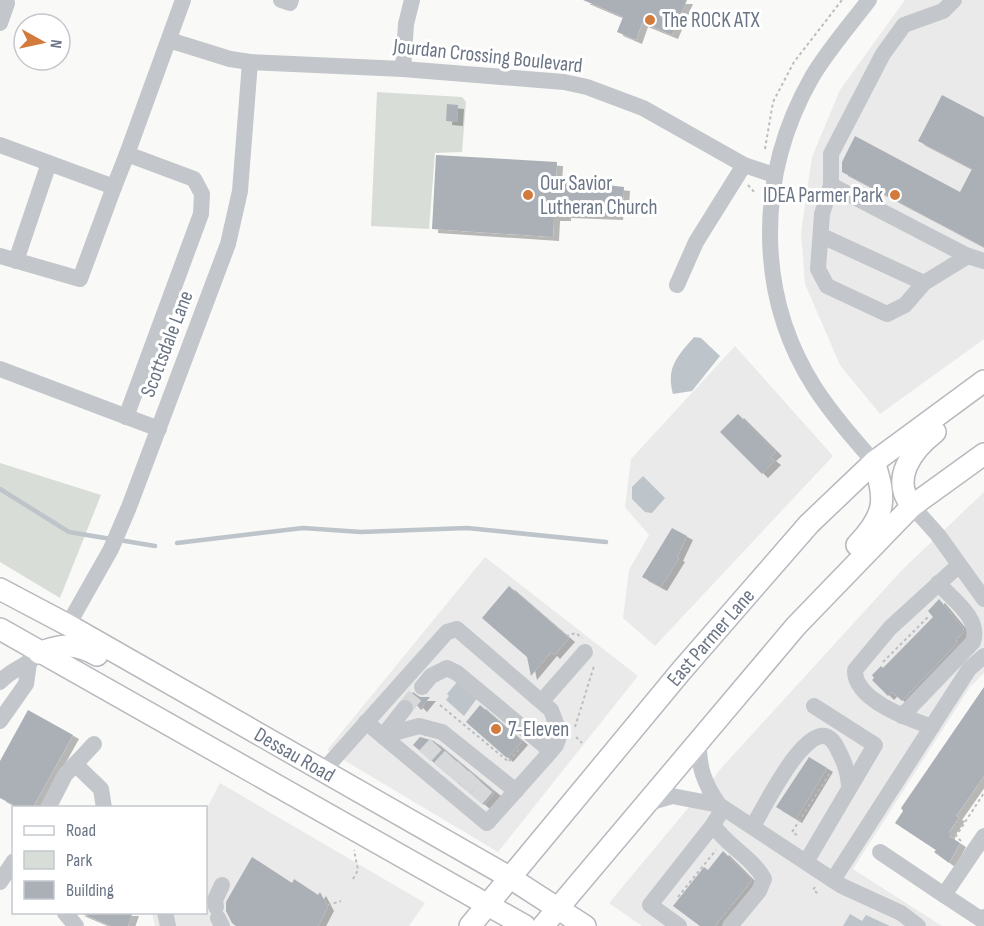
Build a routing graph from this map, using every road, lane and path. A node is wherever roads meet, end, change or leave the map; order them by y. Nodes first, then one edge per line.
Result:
1 (183, 0) edge
2 (281, 0) edge
3 (291, 0) edge
4 (412, 0) edge
5 (842, 0) edge
6 (869, 0) edge
7 (954, 0) edge
8 (5, 1) edge
9 (0, 23) edge
10 (169, 40) junction
11 (250, 62) junction
12 (404, 69) junction
13 (0, 145) edge
14 (127, 154) junction
15 (764, 154) dead end
16 (49, 163) junction
17 (743, 172) junction
18 (774, 175) junction
19 (831, 185) junction
20 (114, 187) junction
21 (758, 199) dead end
22 (822, 236) junction
23 (968, 256) junction
24 (8, 259) edge
25 (984, 261) edge
26 (924, 283) junction
27 (677, 285) dead end
28 (0, 369) edge
29 (984, 381) edge
30 (984, 396) edge
31 (126, 417) junction
32 (159, 429) junction
33 (984, 454) edge
34 (874, 462) junction
35 (912, 506) junction
36 (959, 565) junction
37 (938, 583) junction
38 (0, 589) edge
39 (984, 598) edge
40 (924, 614) dead end
41 (0, 617) edge
42 (68, 625) junction
43 (0, 629) edge
44 (566, 636) dead end
45 (786, 638) junction
46 (588, 652) junction
47 (984, 656) edge
48 (34, 658) junction
49 (882, 663) dead end
50 (138, 664) junction
51 (0, 682) edge
52 (423, 687) tunnel mouth
53 (542, 702) junction
54 (440, 705) dead end
55 (814, 706) dead end
56 (405, 708) tunnel mouth
57 (902, 716) junction
58 (0, 721) edge
59 (366, 722) junction
60 (932, 727) junction
61 (383, 736) junction
62 (699, 740) junction
63 (524, 742) dead end
64 (582, 743) dead end
65 (94, 744) dead end
66 (431, 749) junction
67 (551, 751) junction
68 (75, 764) junction
69 (323, 771) junction
70 (464, 777) junction
71 (848, 782) junction
72 (516, 791) junction
73 (984, 793) edge
74 (645, 804) junction
75 (49, 806) edge
76 (104, 806) edge
77 (721, 806) junction
78 (713, 825) junction
79 (753, 826) junction
80 (783, 827) dead end
81 (792, 832) junction
82 (797, 835) dead end
83 (984, 836) edge
84 (354, 847) dead end
85 (956, 850) dead end
86 (880, 852) dead end
87 (806, 862) junction
88 (12, 866) edge
89 (509, 877) junction
90 (353, 879) dead end
91 (833, 880) junction
92 (6, 881) edge
93 (222, 885) dead end
94 (944, 895) junction
95 (341, 901) dead end
96 (488, 904) junction
97 (328, 905) dead end
98 (557, 908) junction
99 (67, 914) edge
100 (219, 917) edge
101 (984, 917) edge
102 (76, 926) edge
103 (470, 926) edge
104 (525, 926) edge
105 (543, 926) edge
106 (585, 926) edge
107 (679, 926) edge
108 (730, 926) edge
109 (918, 926) edge

1 - 10 street
2 - 3 street
4 - 12 street
5 - 15 path
6 - 18 street
7 - 19 street
8 - 9 street
10 - 11 street, Jourdan Crossing Boulevard
10 - 14 street
11 - 12 street, Jourdan Crossing Boulevard
11 - 32 street, Scottsdale Lane
12 - 17 street, Jourdan Crossing Boulevard
13 - 16 street
14 - 20 street
14 - 31 street
16 - 20 street
16 - 24 street
17 - 18 street, Jourdan Crossing Boulevard
17 - 21 path
17 - 27 street
18 - 34 street
19 - 22 street
19 - 23 street
20 - 24 street
22 - 26 street
22 - 26 street
23 - 25 street
23 - 26 street
28 - 31 street
29 - 34 main road, East Parmer Lane
30 - 35 main road
31 - 32 street
32 - 42 street, Scottsdale Lane
33 - 35 main road
34 - 45 main road
34 - 89 main road, East Parmer Lane
35 - 36 street
35 - 45 main road
36 - 37 street
36 - 39 street
37 - 57 street
37 - 57 street
38 - 42 main road, Dessau Road
40 - 49 path
41 - 42 main road
42 - 50 main road, Dessau Road
43 - 48 main road, Dessau Road
44 - 46 path
45 - 62 main road
46 - 53 street
46 - 64 path
47 - 60 street
48 - 50 main road
48 - 51 street
48 - 58 street
48 - 96 main road, Dessau Road
50 - 69 main road, Dessau Road
52 - 67 street
53 - 59 street
53 - 67 street
54 - 63 path
55 - 71 street
56 - 61 street
57 - 60 street
59 - 61 street
59 - 69 street
60 - 91 street
61 - 66 street
61 - 66 street
62 - 74 main road
62 - 77 street
65 - 68 street
66 - 70 street
66 - 70 street
67 - 72 street
68 - 75 street
68 - 76 street
69 - 89 main road, Dessau Road
70 - 72 street
70 - 72 street
71 - 79 street
71 - 81 path
71 - 87 street
73 - 85 path
74 - 77 street
74 - 98 main road
77 - 78 street
77 - 79 street
78 - 107 street
78 - 108 street
79 - 87 street
80 - 81 path
81 - 82 path
83 - 94 street
84 - 90 path
86 - 94 street
87 - 91 street
88 - 92 street
89 - 96 main road, East Parmer Lane
89 - 98 main road, Dessau Road
91 - 109 street
93 - 100 street
94 - 101 street
95 - 97 path
96 - 103 main road, East Parmer Lane
96 - 104 main road, Dessau Road
98 - 105 main road
98 - 106 main road, Dessau Road
99 - 102 street

